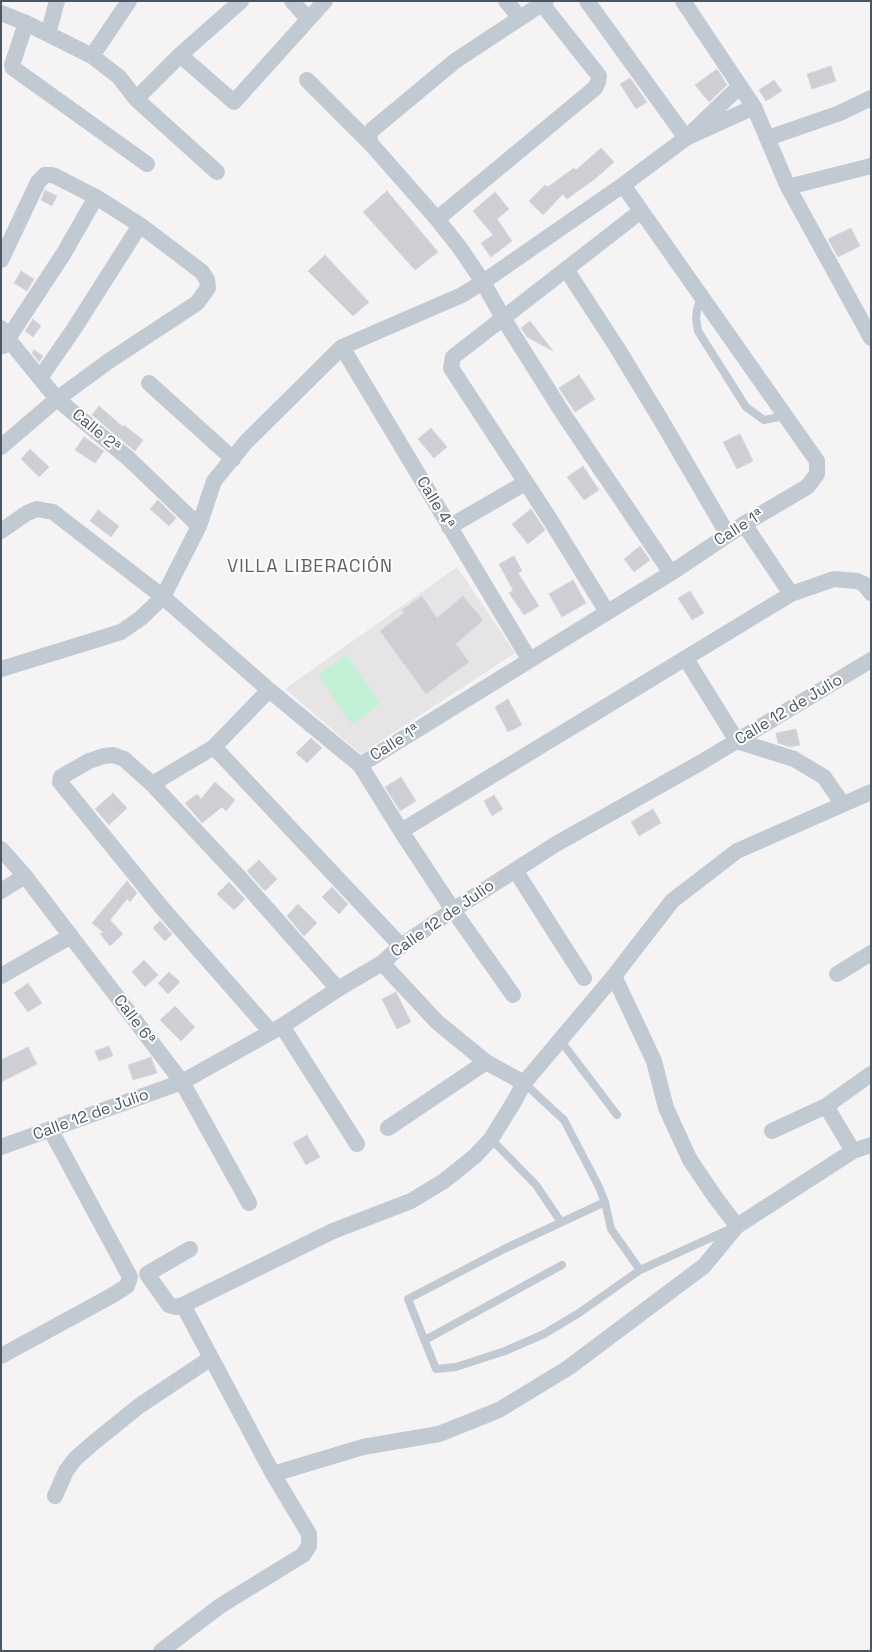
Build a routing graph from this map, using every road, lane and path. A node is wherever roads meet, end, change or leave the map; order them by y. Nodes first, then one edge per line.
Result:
1 (57, 1) edge
2 (128, 1) edge
3 (241, 1) edge
4 (292, 1) edge
5 (325, 1) edge
6 (506, 1) edge
7 (587, 1) edge
8 (683, 1) edge
9 (544, 3) edge
10 (1, 13) edge
11 (520, 18) junction
12 (308, 19) junction
13 (26, 23) junction
14 (48, 34) junction
15 (180, 55) junction
16 (92, 56) junction
17 (307, 80) dead end
18 (740, 86) junction
19 (871, 98) edge
20 (136, 99) junction
21 (754, 107) junction
22 (686, 138) junction
23 (768, 138) junction
24 (370, 144) junction
25 (147, 164) dead end
26 (871, 166) edge
27 (217, 172) dead end
28 (623, 185) junction
29 (788, 187) junction
30 (96, 197) junction
31 (641, 211) junction
32 (437, 219) junction
33 (140, 224) junction
34 (1, 260) edge
35 (566, 269) junction
36 (483, 282) junction
37 (701, 296) junction
38 (503, 318) junction
39 (3, 338) edge
40 (871, 338) edge
41 (342, 347) junction
42 (40, 378) junction
43 (148, 383) dead end
44 (57, 399) junction
45 (785, 416) junction
46 (1, 447) edge
47 (233, 459) junction
48 (525, 483) junction
49 (744, 524) junction
50 (199, 526) junction
51 (450, 528) junction
52 (1, 531) edge
53 (728, 535) junction
54 (670, 573) junction
55 (871, 593) edge
56 (790, 594) junction
57 (162, 597) junction
58 (607, 612) junction
59 (686, 659) junction
60 (529, 660) junction
61 (871, 660) edge
62 (1, 669) edge
63 (270, 690) junction
64 (737, 741) junction
65 (214, 747) junction
66 (360, 765) junction
67 (152, 784) junction
68 (871, 792) edge
69 (842, 803) junction
70 (401, 831) junction
71 (1, 849) edge
72 (515, 870) junction
73 (25, 876) junction
74 (1, 891) edge
75 (453, 910) junction
76 (71, 936) junction
77 (401, 946) junction
78 (871, 953) edge
79 (382, 963) junction
80 (837, 974) dead end
81 (1, 976) edge
82 (614, 976) junction
83 (584, 978) dead end
84 (338, 988) junction
85 (513, 995) dead end
86 (277, 1029) junction
87 (560, 1040) junction
88 (486, 1062) junction
89 (871, 1074) edge
90 (182, 1082) junction
91 (524, 1083) junction
92 (826, 1106) junction
93 (617, 1115) dead end
94 (388, 1128) dead end
95 (50, 1129) junction
96 (772, 1131) dead end
97 (491, 1139) junction
98 (357, 1144) dead end
99 (871, 1145) edge
100 (1, 1147) edge
101 (853, 1151) junction
102 (605, 1202) junction
103 (249, 1203) dead end
104 (561, 1222) junction
105 (737, 1226) junction
106 (190, 1249) dead end
107 (562, 1265) dead end
108 (640, 1270) junction
109 (147, 1274) junction
110 (130, 1277) junction
111 (182, 1305) junction
112 (424, 1340) junction
113 (1, 1356) edge
114 (211, 1358) junction
115 (273, 1474) junction
116 (55, 1496) dead end
117 (161, 1651) edge

1 - 14 street
2 - 16 street
3 - 15 street
4 - 12 street
5 - 12 street
6 - 11 street
7 - 22 street
8 - 18 street
9 - 11 street
9 - 32 street
10 - 13 street
11 - 24 street
12 - 15 street
13 - 14 street
13 - 25 street
14 - 16 street
15 - 20 street
16 - 20 street
17 - 24 street
18 - 21 street
18 - 22 street
19 - 23 street
20 - 27 street
21 - 22 street
21 - 23 street
22 - 28 street
23 - 29 street
24 - 32 street
26 - 29 street
28 - 31 street, Calle 1ª
28 - 36 street
29 - 40 street
30 - 33 street
30 - 34 street
30 - 39 street
31 - 35 street
31 - 37 street, Calle 1ª
32 - 36 street
33 - 42 street
33 - 44 street
35 - 38 street
35 - 53 street
36 - 38 street
36 - 41 street
37 - 45 street, Calle 1ª
37 - 45 lane
38 - 48 street
38 - 54 street
39 - 42 street, Calle 2ª
41 - 47 street
41 - 51 street, Calle 4ª
42 - 44 street, Calle 2ª
43 - 47 street
44 - 46 street
44 - 50 street, Calle 2ª
45 - 49 street, Calle 1ª
47 - 50 street
48 - 51 street
48 - 58 street
49 - 53 street, Calle 1ª
49 - 56 street
50 - 57 street
51 - 60 street, Calle 4ª
52 - 57 street
53 - 54 street, Calle 1ª
54 - 58 street, Calle 1ª
55 - 56 street
56 - 59 street
57 - 62 street
57 - 63 street
58 - 60 street, Calle 1ª
59 - 64 street
59 - 70 street
60 - 66 street, Calle 1ª
61 - 64 street, Calle 12 de Julio
63 - 65 street
63 - 66 street
64 - 69 street
64 - 72 street, Calle 12 de Julio
65 - 67 street
65 - 77 street
66 - 70 street
67 - 84 street
67 - 86 street
68 - 69 street
69 - 82 street
70 - 75 street
71 - 73 street, Calle 6ª
72 - 75 street, Calle 12 de Julio
72 - 83 street
73 - 74 street
73 - 76 street, Calle 6ª
75 - 77 street, Calle 12 de Julio
75 - 85 street
76 - 81 street
76 - 90 street, Calle 6ª
77 - 79 street, Calle 12 de Julio
78 - 80 street
79 - 84 street, Calle 12 de Julio
79 - 88 street
82 - 87 street
82 - 105 street
84 - 86 street, Calle 12 de Julio
86 - 90 street, Calle 12 de Julio
86 - 98 street
87 - 91 street
87 - 93 lane
88 - 91 street
88 - 94 street
89 - 92 street
90 - 95 street, Calle 12 de Julio
90 - 103 street, Calle 6ª
91 - 97 street
91 - 102 lane
92 - 96 street
92 - 101 street
95 - 100 street, Calle 12 de Julio
95 - 110 street
97 - 104 lane
97 - 111 street
99 - 101 street
101 - 105 street
102 - 104 lane
102 - 108 lane
104 - 112 lane
105 - 108 lane
105 - 115 street
106 - 109 street
107 - 112 lane
108 - 112 lane
109 - 110 street
109 - 111 street
110 - 113 street
111 - 114 street
114 - 115 street
114 - 116 street
115 - 117 street

